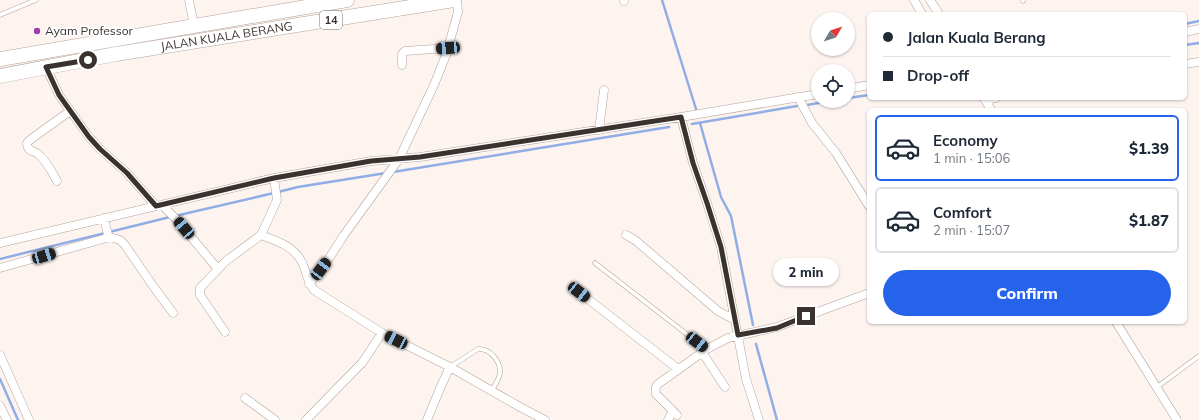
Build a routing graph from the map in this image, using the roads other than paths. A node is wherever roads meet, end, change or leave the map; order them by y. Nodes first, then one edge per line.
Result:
1 (36, 0) edge
2 (189, 0) edge
3 (347, 0) edge
4 (454, 0) edge
5 (458, 0) edge
6 (914, 0) edge
7 (930, 0) edge
8 (921, 12) edge
9 (937, 12) edge
10 (0, 15) edge
11 (194, 26) junction
12 (179, 29) junction
13 (1199, 30) edge
14 (1187, 32) edge
15 (201, 41) junction
16 (448, 48) junction
17 (0, 59) edge
18 (1199, 62) edge
19 (1187, 64) edge
20 (402, 65) dead end
21 (46, 67) junction
22 (0, 76) edge
23 (867, 85) edge
24 (855, 88) edge
25 (604, 90) dead end
26 (811, 95) edge
27 (798, 97) junction
28 (70, 111) junction
29 (681, 117) junction
30 (599, 130) junction
31 (397, 161) junction
32 (57, 181) dead end
33 (275, 181) junction
34 (867, 203) edge
35 (162, 207) junction
36 (104, 221) junction
37 (260, 235) junction
38 (626, 235) dead end
39 (109, 236) junction
40 (0, 243) edge
41 (595, 263) dead end
42 (0, 268) edge
43 (218, 269) junction
44 (309, 284) junction
45 (579, 292) dead end
46 (867, 294) edge
47 (173, 313) dead end
48 (735, 320) junction
49 (1117, 324) edge
50 (225, 332) dead end
51 (382, 333) junction
52 (738, 335) junction
53 (704, 351) junction
54 (0, 355) edge
55 (1199, 356) edge
56 (450, 367) junction
57 (678, 369) junction
58 (725, 387) dead end
59 (1157, 387) junction
60 (492, 390) junction
61 (246, 398) dead end
62 (0, 406) edge
63 (310, 419) edge
64 (7, 420) edge
65 (29, 420) edge
66 (275, 420) edge
67 (427, 420) edge
68 (545, 420) edge
69 (668, 420) edge
70 (759, 420) edge
71 (1177, 420) edge

1 - 10 lane
2 - 11 street
3 - 11 highway, JALAN KUALA BERANG / 14
4 - 15 highway, JALAN KUALA BERANG / 14
5 - 16 street
6 - 8 street
7 - 9 street
11 - 12 highway, JALAN KUALA BERANG / 14
12 - 15 highway
12 - 17 highway, JALAN KUALA BERANG / 14
13 - 14 street
15 - 21 highway, JALAN KUALA BERANG / 14
16 - 20 street
16 - 31 street
18 - 19 street
21 - 22 highway, JALAN KUALA BERANG / 14
21 - 28 street
23 - 24 street
25 - 30 street
26 - 27 street
27 - 29 street
27 - 34 street
28 - 32 street
28 - 35 street
29 - 30 street
29 - 48 street
30 - 31 street
31 - 33 street
31 - 44 street
33 - 35 street
33 - 37 street
35 - 36 street
35 - 43 street
36 - 39 street
36 - 40 street
37 - 43 street
37 - 44 street
38 - 48 street
39 - 42 street
39 - 47 street
41 - 53 lane
43 - 50 street
44 - 51 street
45 - 57 street
46 - 52 street
48 - 52 street
49 - 59 street
51 - 56 street
51 - 63 street
52 - 53 street
52 - 70 street
53 - 57 street
53 - 58 street
54 - 65 street
55 - 59 lane
56 - 60 street
56 - 60 lane
56 - 67 street
57 - 69 street
59 - 71 street
60 - 68 street
61 - 66 street
62 - 64 street

